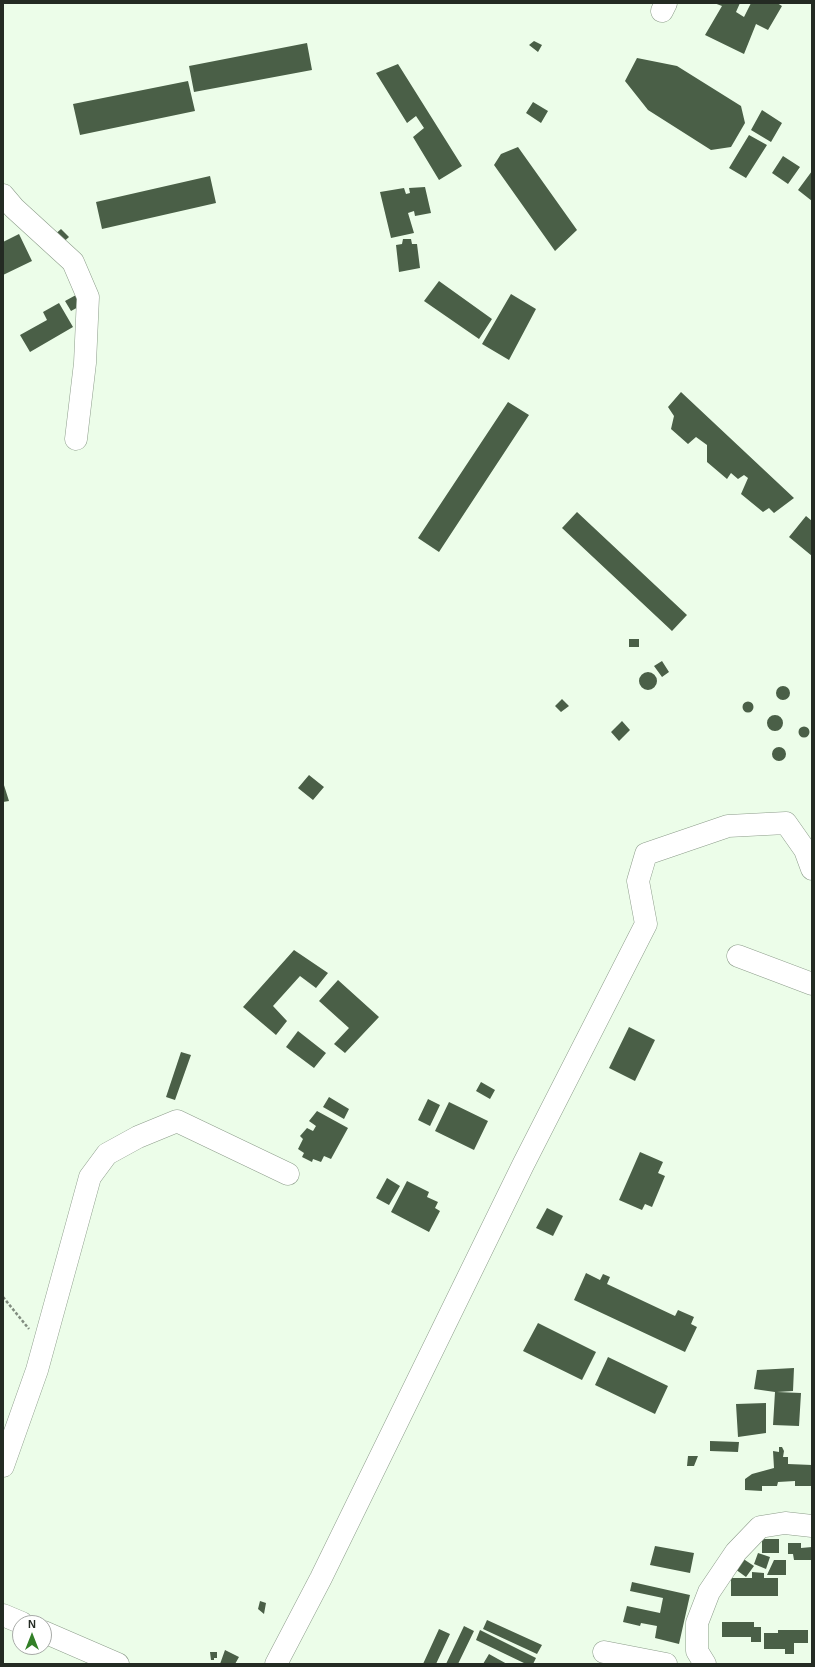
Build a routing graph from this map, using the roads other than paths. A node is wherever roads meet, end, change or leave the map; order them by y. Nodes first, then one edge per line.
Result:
1 (3, 195) edge
2 (76, 439) dead end
3 (812, 869) edge
4 (738, 956) dead end
5 (812, 984) edge
6 (288, 1174) dead end
7 (3, 1466) edge
8 (812, 1526) edge
9 (52, 1635) edge
10 (604, 1652) dead end
11 (118, 1664) edge
12 (276, 1664) edge
13 (666, 1664) edge
14 (706, 1664) edge

1 - 2 street
3 - 12 street
4 - 5 street
6 - 7 street
8 - 14 street
9 - 11 street
10 - 13 street

